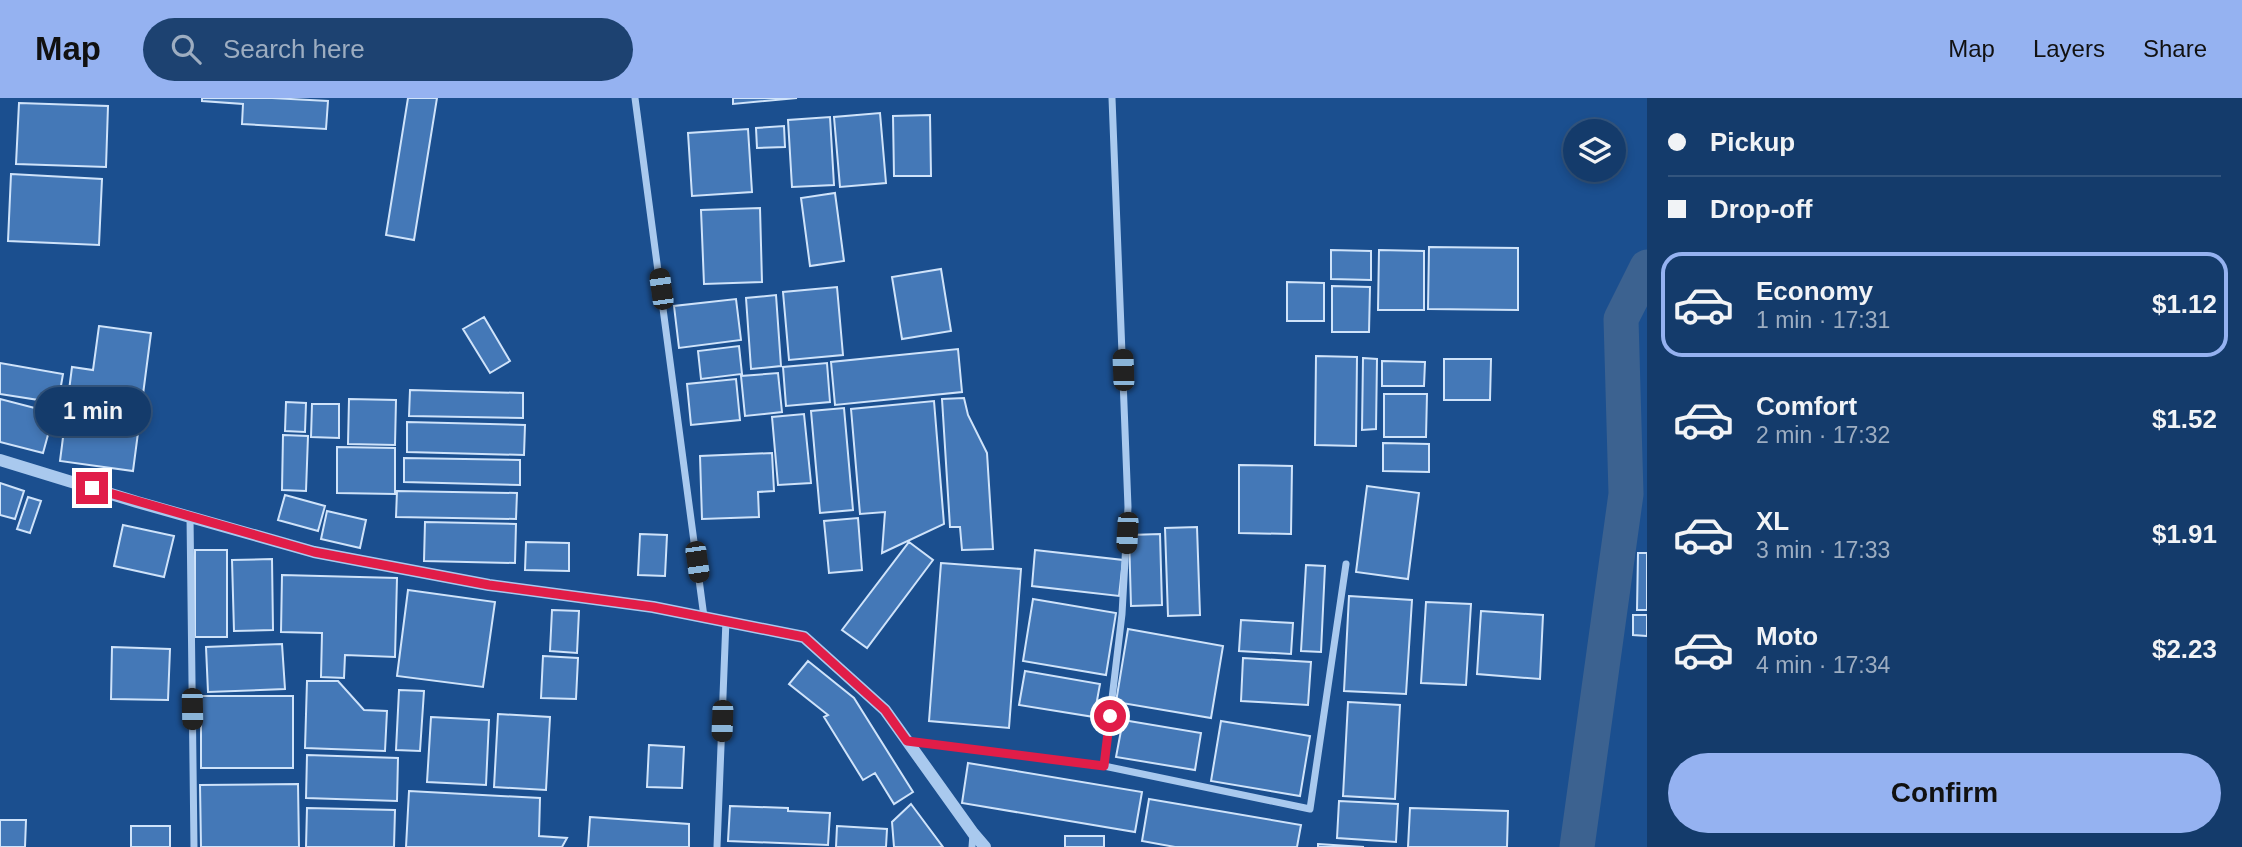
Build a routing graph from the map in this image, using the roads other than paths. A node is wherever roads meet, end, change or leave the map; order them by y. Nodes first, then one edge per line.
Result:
1 (635, 98) edge
2 (1112, 98) edge
3 (0, 460) edge
4 (190, 516) junction
5 (1346, 564) dead end
6 (704, 617) junction
7 (726, 620) junction
8 (907, 741) junction
9 (1104, 766) junction
10 (973, 833) junction
11 (194, 847) edge
12 (716, 847) edge
13 (972, 847) edge
14 (985, 847) edge

1 - 6 street
2 - 9 street
3 - 4 street
4 - 6 street
4 - 11 street
5 - 9 street
6 - 7 street
7 - 8 street
7 - 12 street
8 - 9 street
8 - 10 street
10 - 13 street
10 - 14 street

